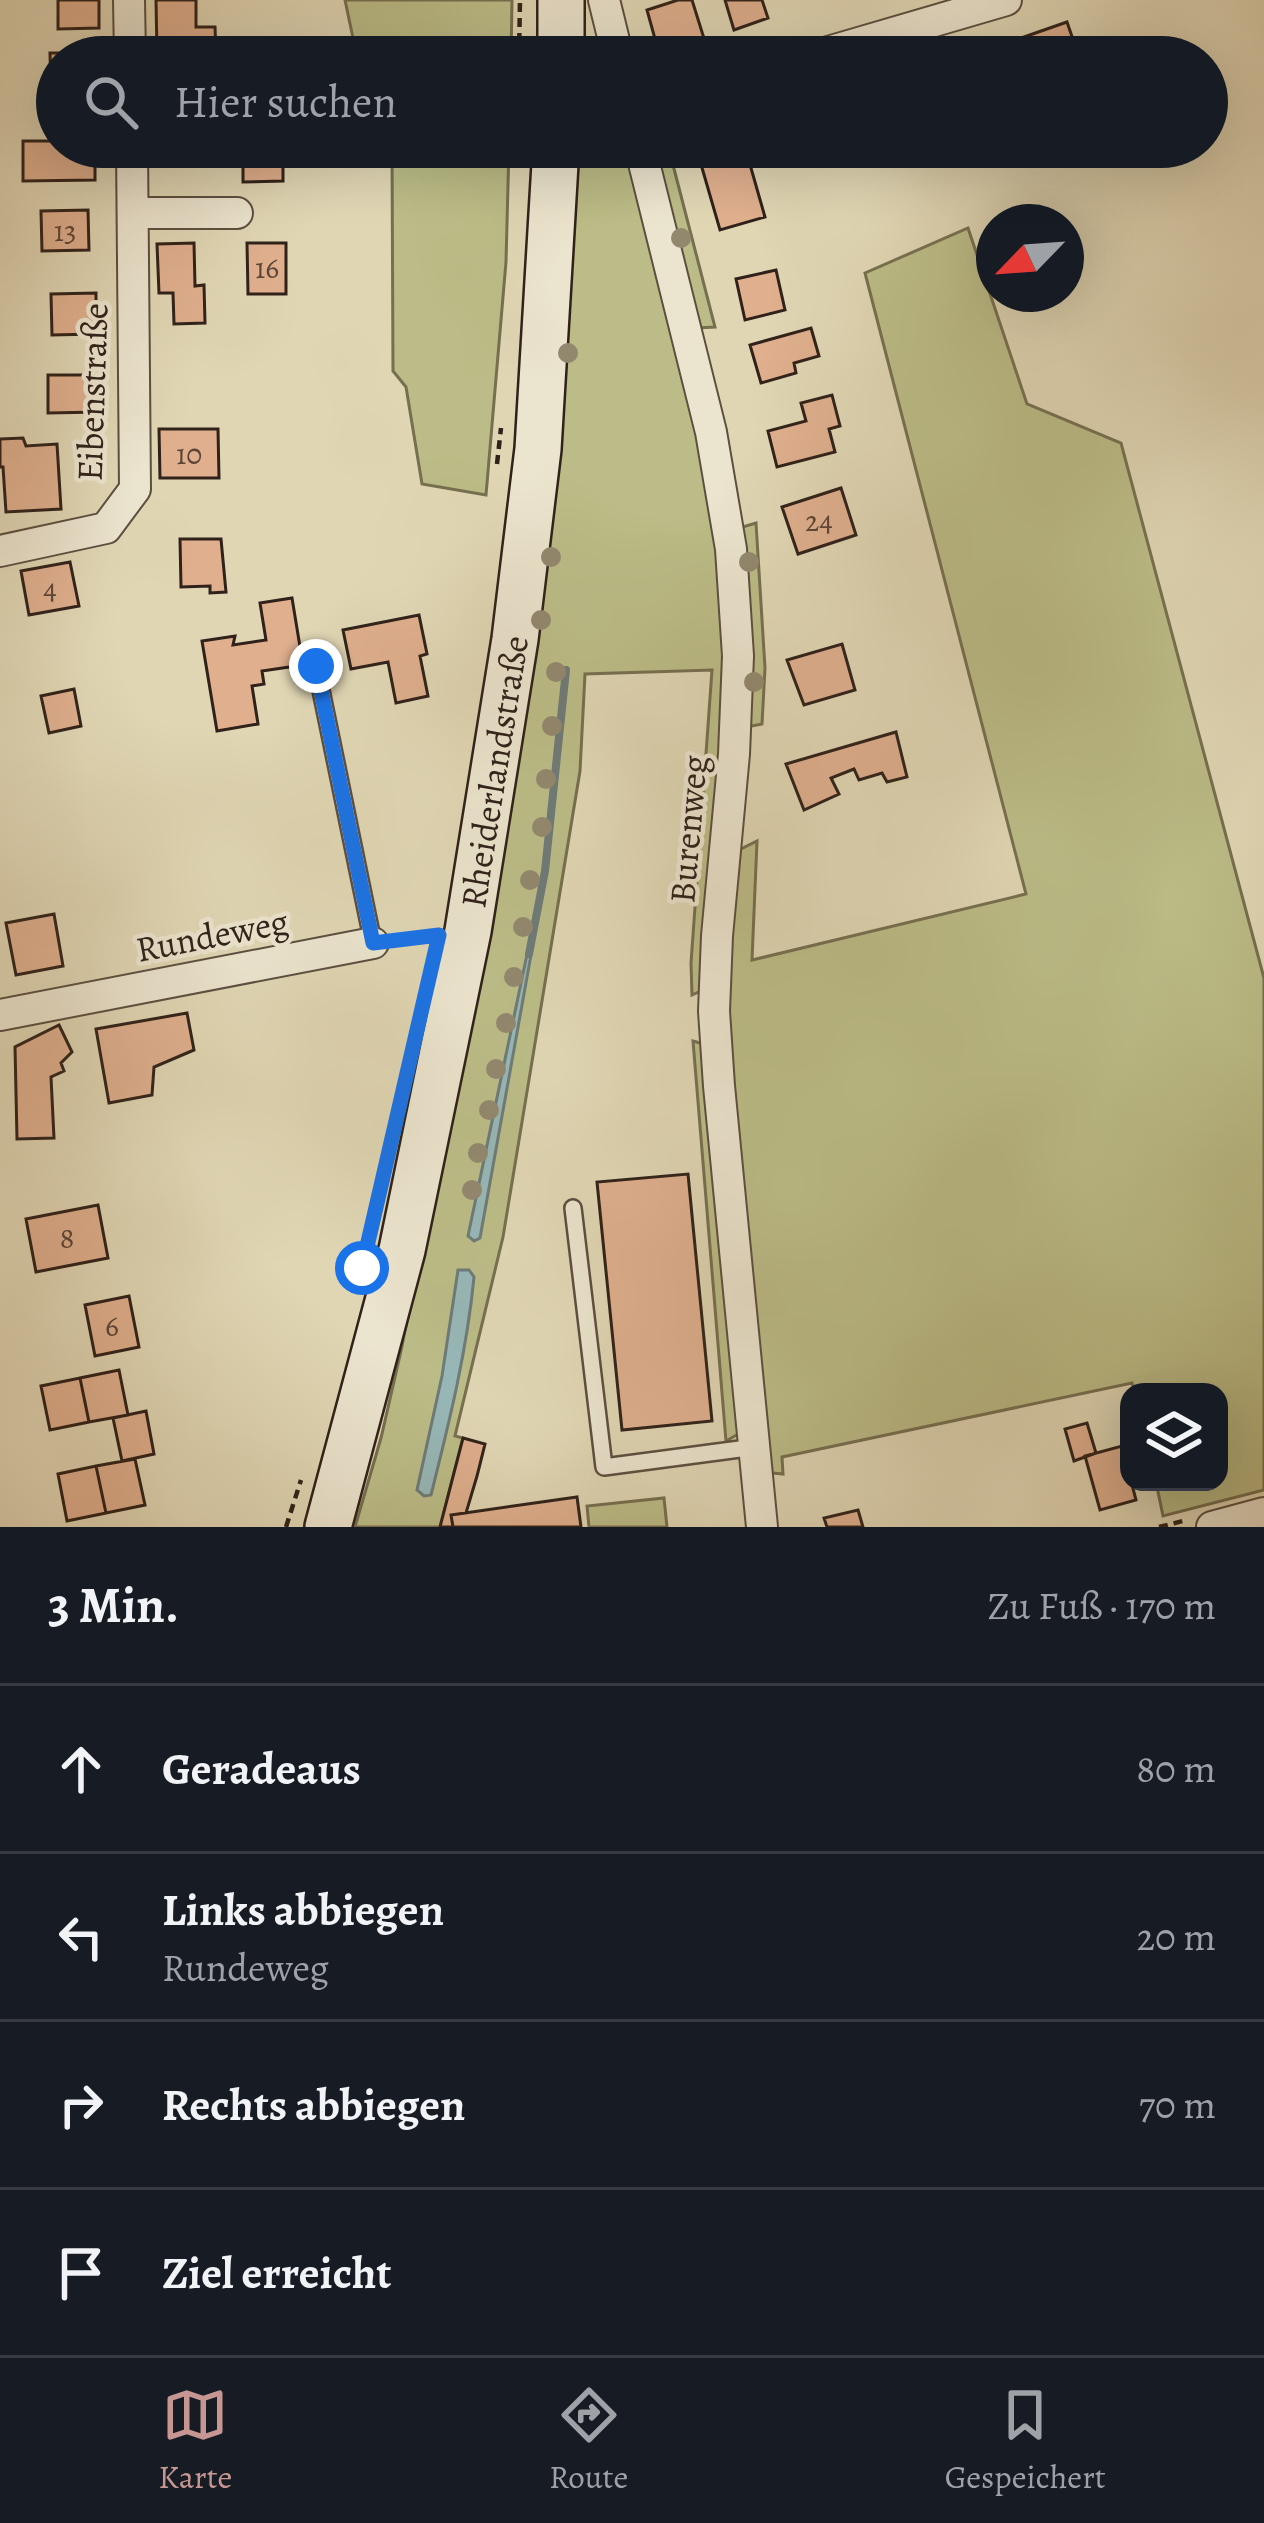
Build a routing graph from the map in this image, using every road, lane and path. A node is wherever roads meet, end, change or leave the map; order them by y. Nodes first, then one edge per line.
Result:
1 (129, 0) edge
2 (520, 0) edge
3 (561, 0) edge
4 (604, 0) edge
5 (1006, 0) edge
6 (130, 36) edge
7 (519, 36) edge
8 (561, 36) edge
9 (613, 36) edge
10 (883, 36) edge
11 (132, 168) edge
12 (555, 168) edge
13 (645, 168) edge
14 (133, 213) junction
15 (237, 213) dead end
16 (500, 428) dead end
17 (496, 472) dead end
18 (0, 551) edge
19 (316, 666) dead end
20 (439, 935) dead end
21 (373, 943) junction
22 (0, 1015) edge
23 (574, 1208) dead end
24 (755, 1448) junction
25 (305, 1466) dead end
26 (1264, 1513) edge
27 (286, 1527) edge
28 (328, 1527) edge
29 (762, 1527) edge
30 (1212, 1527) edge

1 - 6 street
2 - 7 path
3 - 8 main road
4 - 9 street
5 - 10 street
11 - 14 street, Eibenstraße
12 - 28 main road, Rheiderlandstraße
13 - 24 street, Burenweg
14 - 15 street
14 - 18 street, Eibenstraße
16 - 17 path
19 - 21 lane
20 - 21 path
21 - 22 street, Rundeweg
23 - 24 lane
24 - 29 street, Burenweg
25 - 27 path
26 - 30 street

